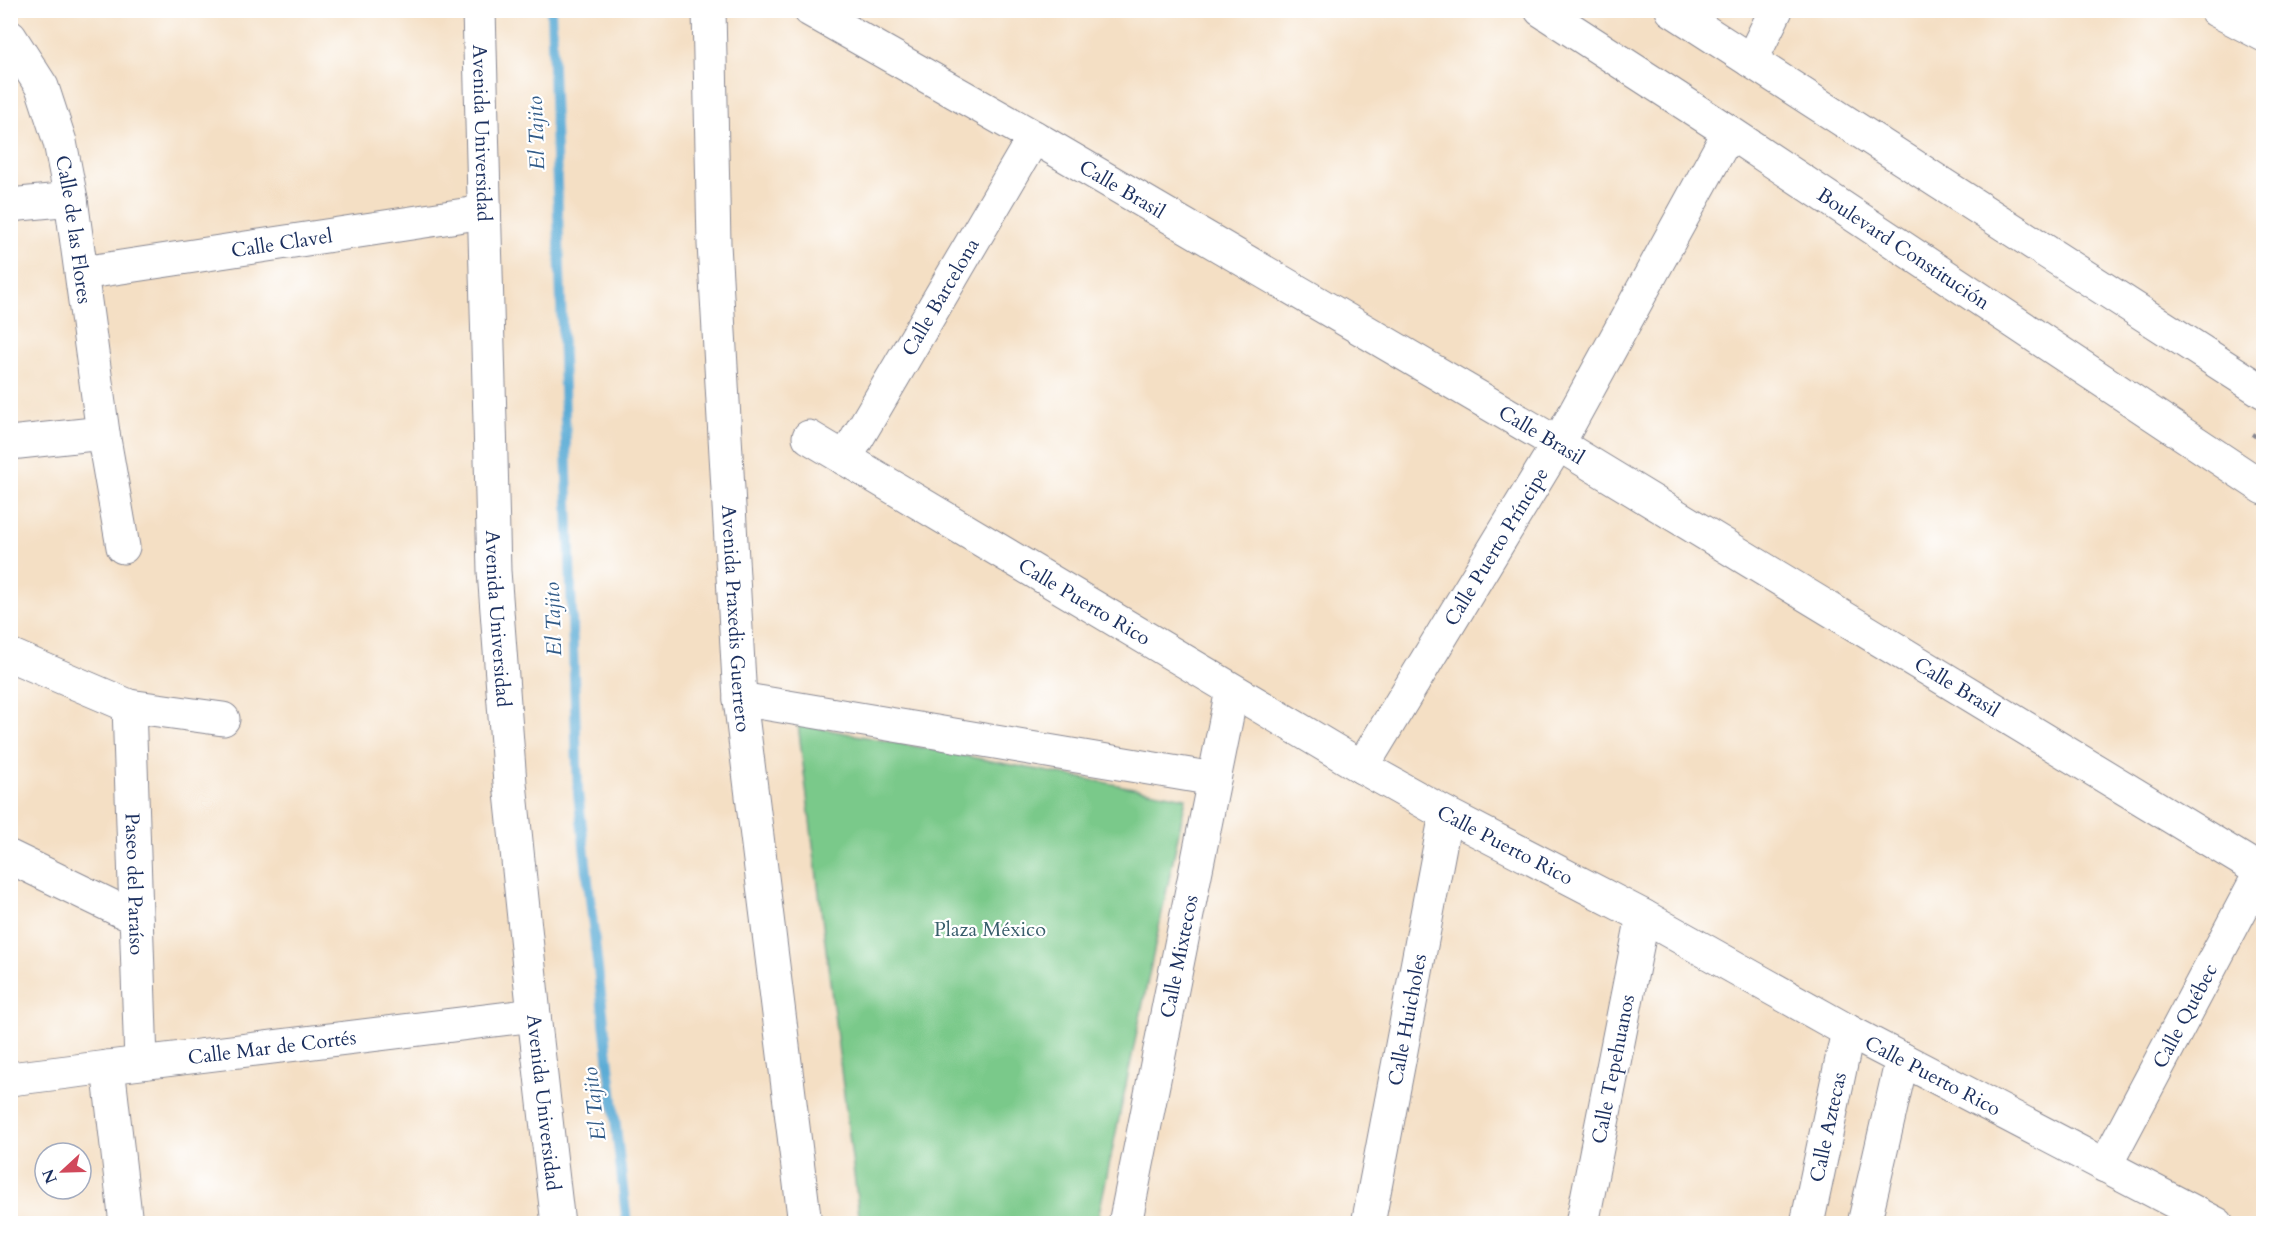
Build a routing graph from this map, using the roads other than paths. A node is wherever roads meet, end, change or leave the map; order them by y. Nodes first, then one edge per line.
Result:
1 (479, 10) edge
2 (710, 10) edge
3 (810, 10) edge
4 (1541, 10) edge
5 (1672, 10) edge
6 (1776, 10) edge
7 (2216, 10) edge
8 (2264, 34) edge
9 (10, 37) edge
10 (1751, 61) junction
11 (1729, 132) junction
12 (1034, 137) junction
13 (71, 199) junction
14 (10, 205) edge
15 (484, 212) junction
16 (82, 273) junction
17 (2264, 392) edge
18 (103, 433) junction
19 (809, 437) dead end
20 (10, 443) edge
21 (1558, 444) junction
22 (845, 459) junction
23 (2264, 488) edge
24 (123, 547) dead end
25 (10, 655) edge
26 (1232, 690) junction
27 (740, 699) junction
28 (129, 706) junction
29 (224, 719) dead end
30 (1362, 767) junction
31 (1214, 779) junction
32 (1446, 814) junction
33 (10, 857) edge
34 (2262, 870) edge
35 (1644, 916) junction
36 (136, 918) junction
37 (534, 1015) junction
38 (1848, 1031) junction
39 (1902, 1059) junction
40 (141, 1062) junction
41 (108, 1067) junction
42 (10, 1079) edge
43 (2105, 1166) junction
44 (126, 1224) edge
45 (558, 1224) edge
46 (805, 1224) edge
47 (1125, 1224) edge
48 (1368, 1224) edge
49 (1582, 1224) edge
50 (1807, 1224) edge
51 (1864, 1224) edge
52 (2217, 1224) edge

1 - 15 street, Avenida Universidad
2 - 27 street, Avenida Praxedis Guerrero
3 - 12 street, Calle Brasil
4 - 11 street, Boulevard Constitución
5 - 10 street
6 - 10 street
7 - 8 street
9 - 13 street, Calle de las Flores
10 - 17 street
11 - 21 street, Calle Puerto Príncipe
11 - 23 street, Boulevard Constitución
12 - 21 street, Calle Brasil
12 - 22 street, Calle Barcelona
13 - 14 street
13 - 16 street, Calle de las Flores
15 - 16 street, Calle Clavel
15 - 37 street, Avenida Universidad
16 - 18 street, Calle de las Flores
18 - 20 street
18 - 24 street, Calle de las Flores
19 - 22 street, Calle Puerto Rico
21 - 30 street, Calle Puerto Príncipe
21 - 34 street, Calle Brasil
22 - 26 street, Calle Puerto Rico
25 - 28 street
26 - 30 street, Calle Puerto Rico
26 - 31 street, Calle Mixtecos
27 - 31 street
27 - 46 street, Avenida Praxedis Guerrero
28 - 29 street
28 - 36 street, Paseo del Paraíso
30 - 32 street, Calle Puerto Rico
31 - 47 street, Calle Mixtecos
32 - 35 street, Calle Puerto Rico
32 - 48 street, Calle Huicholes
33 - 36 street
34 - 43 street, Calle Québec
35 - 38 street, Calle Puerto Rico
35 - 49 street, Calle Tepehuanos
36 - 40 street, Paseo del Paraíso
37 - 40 street, Calle Mar de Cortés
37 - 45 street, Avenida Universidad
38 - 39 street, Calle Puerto Rico
38 - 50 street, Calle Aztecas
39 - 43 street, Calle Puerto Rico
39 - 51 street
40 - 41 street, Calle Mar de Cortés
41 - 42 street, Calle Mar de Cortés
41 - 44 street
43 - 52 street, Calle Puerto Rico

